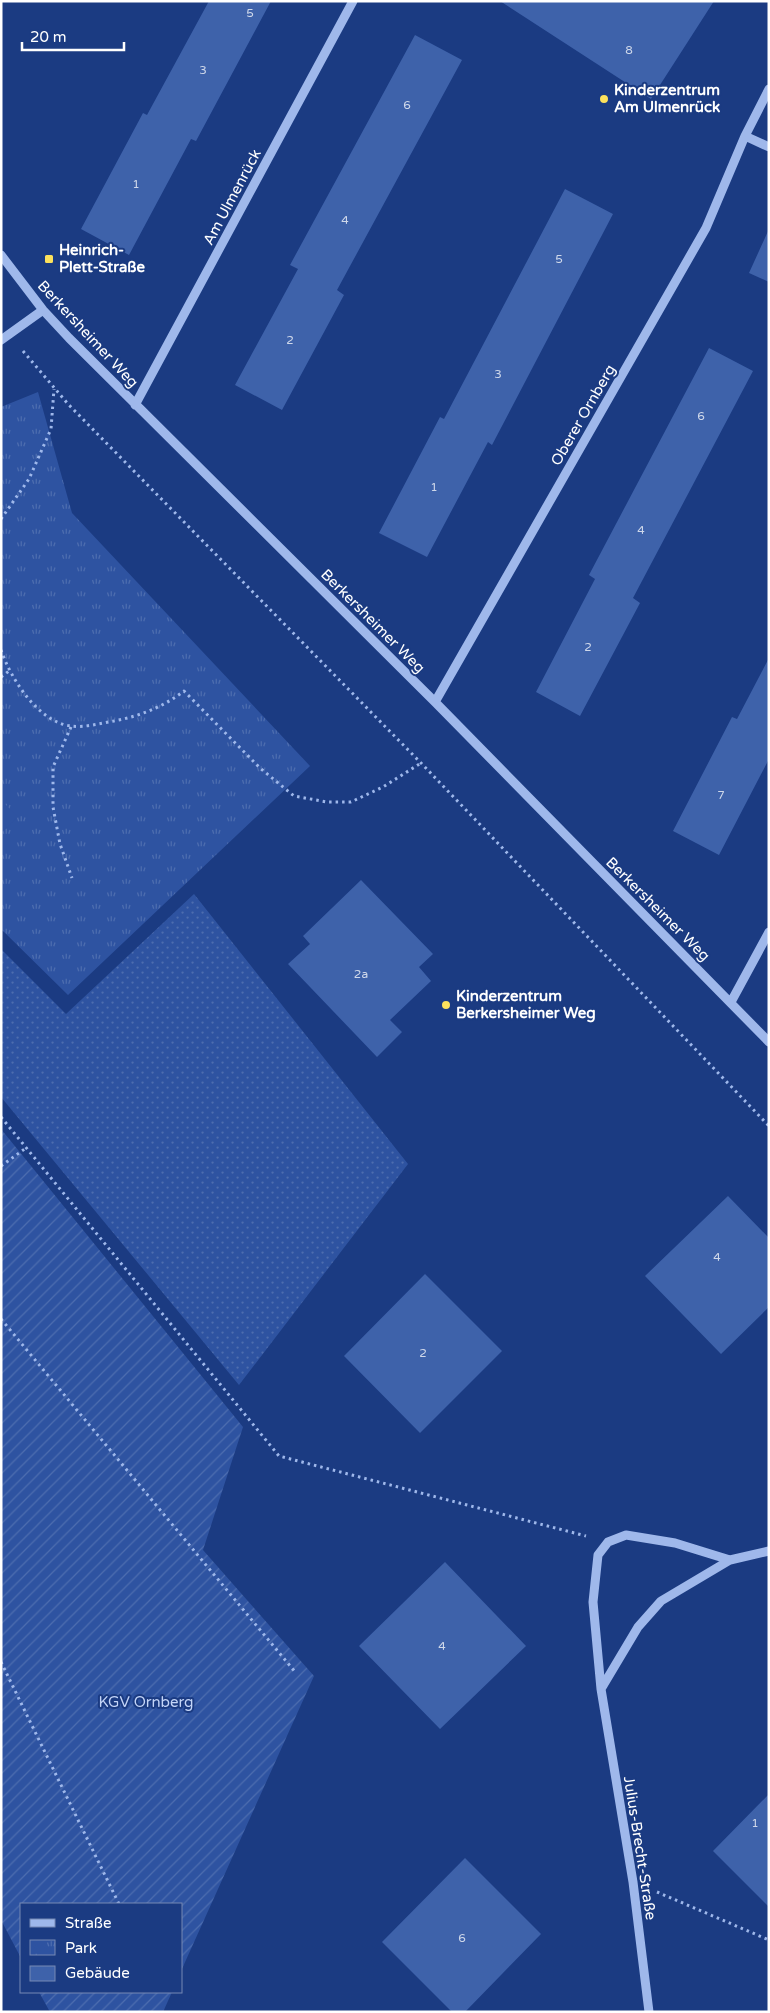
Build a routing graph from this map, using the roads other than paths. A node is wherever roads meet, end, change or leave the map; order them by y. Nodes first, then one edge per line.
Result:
1 (353, 1) edge
2 (769, 89) edge
3 (744, 136) junction
4 (769, 147) edge
5 (1, 255) edge
6 (43, 310) junction
7 (5, 338) edge
8 (135, 405) junction
9 (435, 702) junction
10 (769, 932) edge
11 (731, 1002) junction
12 (769, 1042) edge
13 (769, 1551) edge
14 (730, 1560) junction
15 (601, 1689) junction
16 (649, 2012) edge

1 - 8 street, Am Ulmenrück
2 - 3 street, Oberer Ornberg
3 - 4 street
3 - 9 street, Oberer Ornberg
5 - 6 street, Berkersheimer Weg
6 - 7 street
6 - 8 street, Berkersheimer Weg
8 - 9 street, Berkersheimer Weg
9 - 11 street, Berkersheimer Weg
10 - 11 street
11 - 12 street, Berkersheimer Weg
13 - 14 street
14 - 15 street
14 - 15 street, Julius-Brecht-Straße
15 - 16 street, Julius-Brecht-Straße

